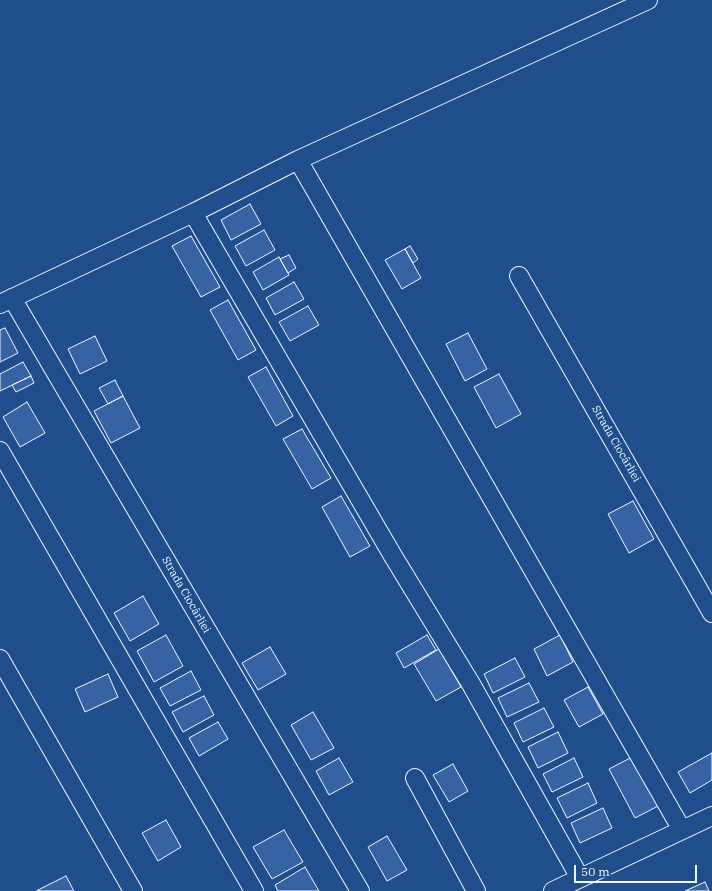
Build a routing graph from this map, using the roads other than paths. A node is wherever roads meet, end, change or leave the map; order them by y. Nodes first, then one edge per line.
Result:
1 (648, 0) edge
2 (298, 160) junction
3 (193, 213) junction
4 (519, 276) dead end
5 (6, 301) edge
6 (0, 450) edge
7 (712, 613) edge
8 (0, 659) edge
9 (415, 778) dead end
10 (712, 816) edge
11 (682, 830) junction
12 (580, 878) junction
13 (133, 891) edge
14 (254, 891) edge
15 (360, 891) edge
16 (476, 891) edge
17 (553, 891) edge

1 - 2 street
2 - 3 street
2 - 11 street
3 - 5 street
3 - 12 street
4 - 7 street, Strada Ciocârliei
5 - 15 street, Strada Ciocârliei
6 - 14 street
8 - 13 street
9 - 16 street
10 - 11 street
11 - 12 street
12 - 17 street

